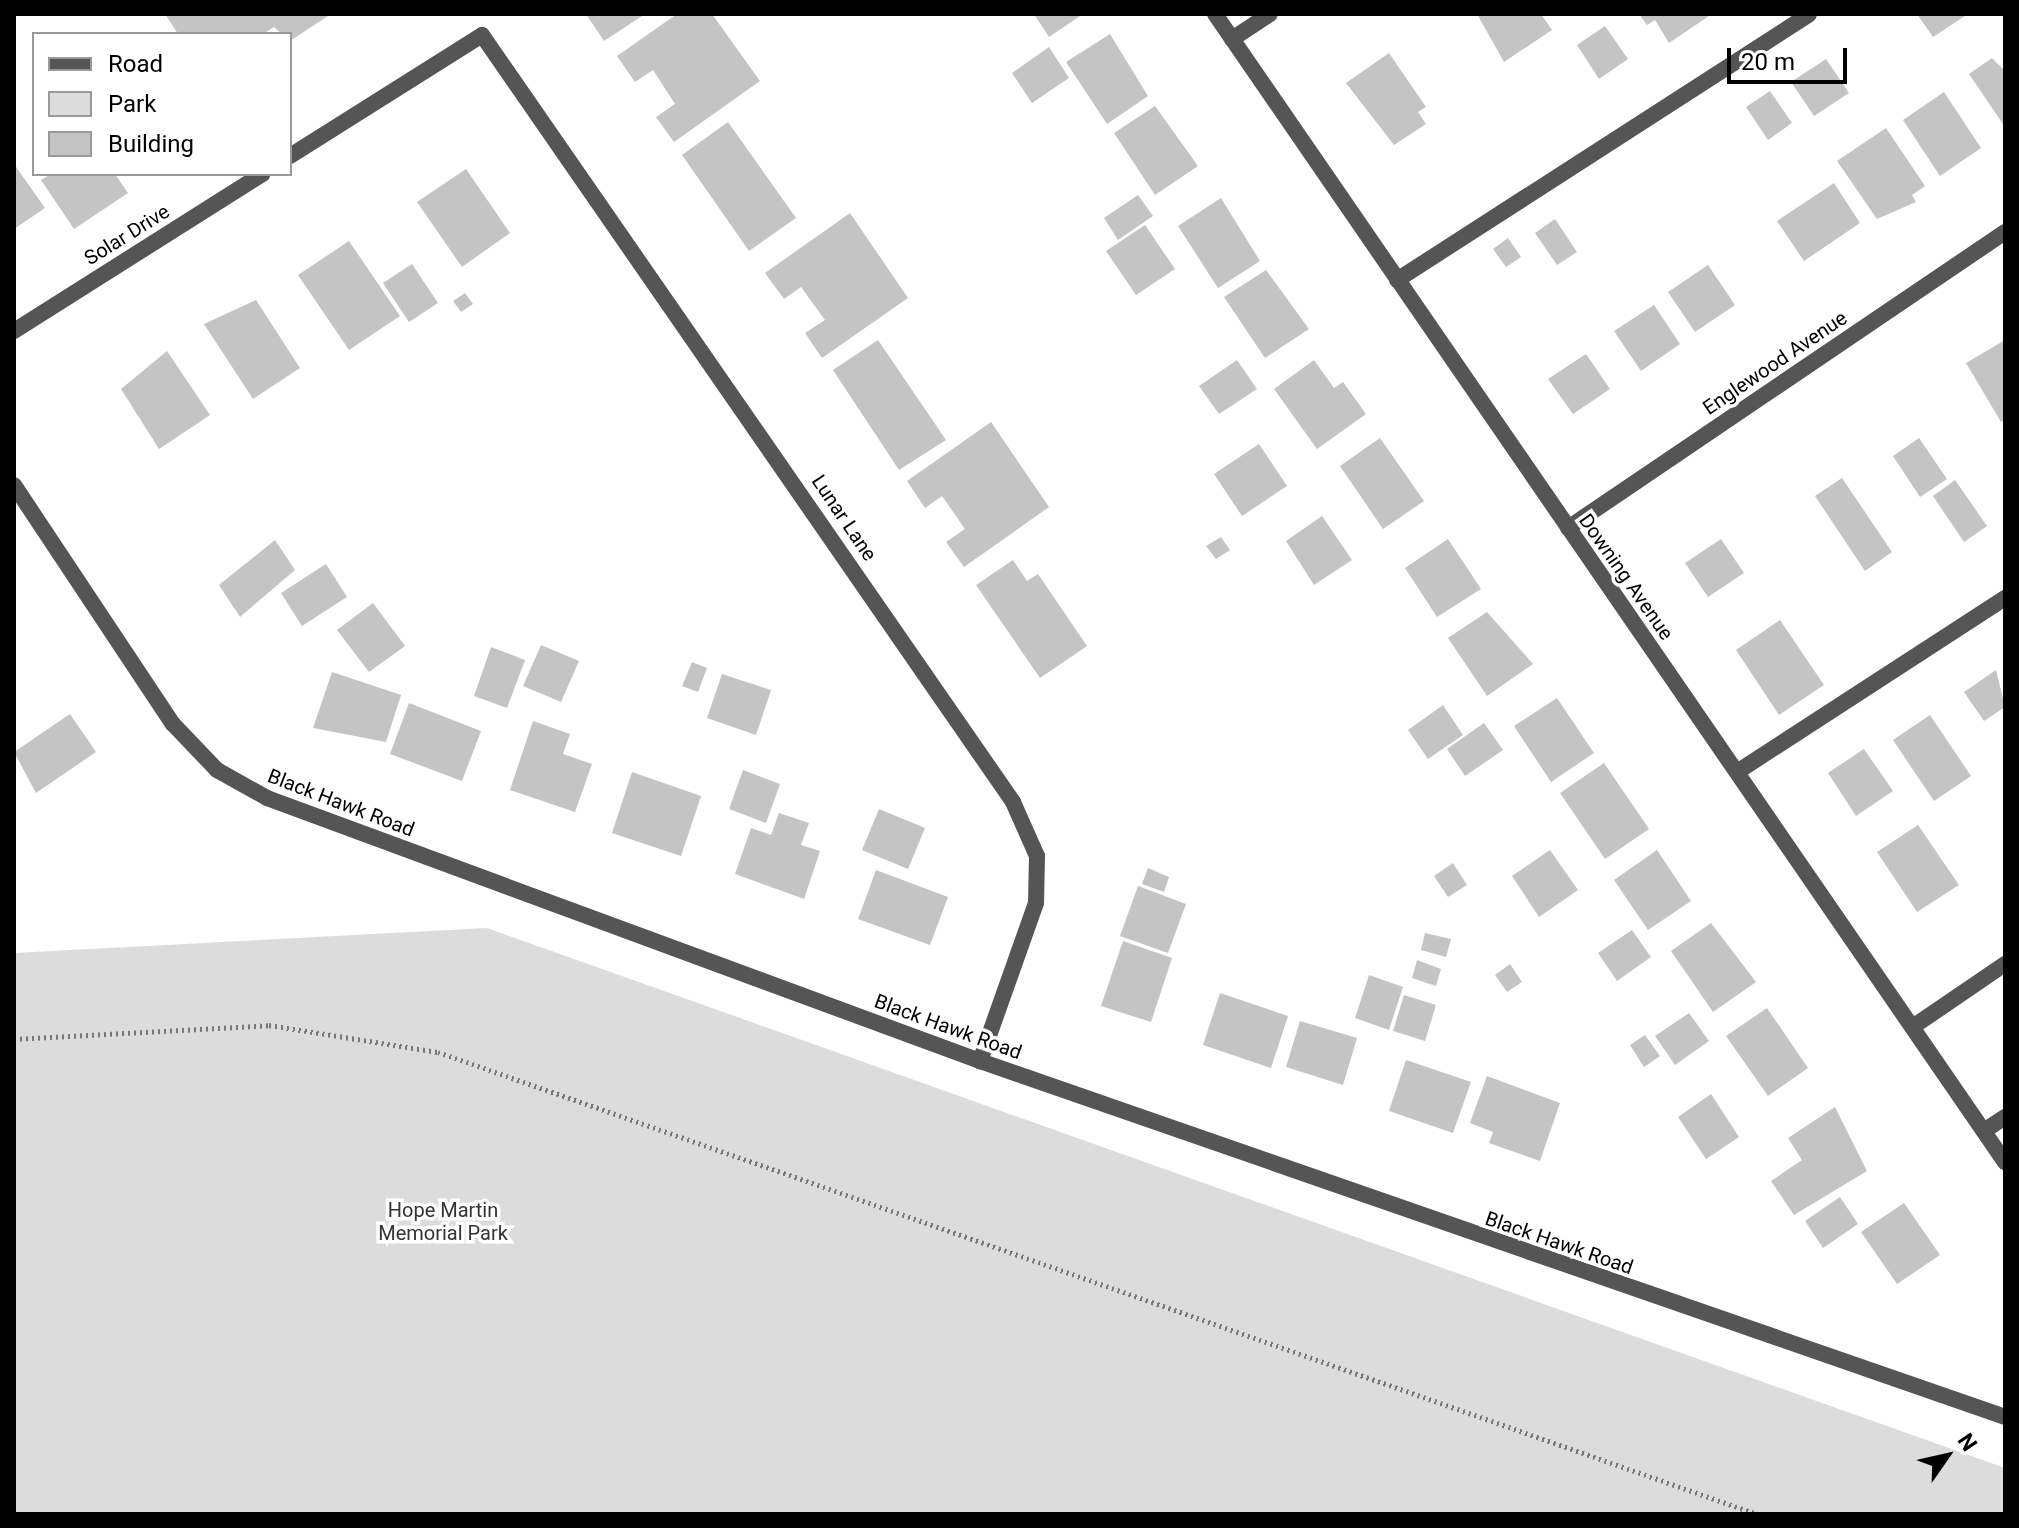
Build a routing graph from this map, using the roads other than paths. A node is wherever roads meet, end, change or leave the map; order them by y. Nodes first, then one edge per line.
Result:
1 (1215, 14) edge
2 (1270, 14) edge
3 (1809, 14) edge
4 (1232, 39) junction
5 (292, 155) edge
6 (259, 176) edge
7 (2005, 232) edge
8 (1397, 280) junction
9 (14, 331) edge
10 (14, 485) edge
11 (1568, 528) junction
12 (2005, 598) edge
13 (1737, 772) junction
14 (2005, 964) edge
15 (1914, 1026) junction
16 (980, 1061) junction
17 (2005, 1117) edge
18 (1984, 1131) junction
19 (2005, 1162) edge
20 (2005, 1417) edge

1 - 4 street, Downing Avenue
2 - 4 street
3 - 8 street
4 - 8 street, Downing Avenue
5 - 16 street, Lunar Lane
6 - 9 street, Solar Drive
7 - 11 street, Englewood Avenue
8 - 11 street, Downing Avenue
10 - 16 street, Black Hawk Road
11 - 13 street, Downing Avenue
12 - 13 street
13 - 15 street, Downing Avenue
14 - 15 street
15 - 18 street, Downing Avenue
16 - 20 street, Black Hawk Road
17 - 18 street
18 - 19 street, Downing Avenue

